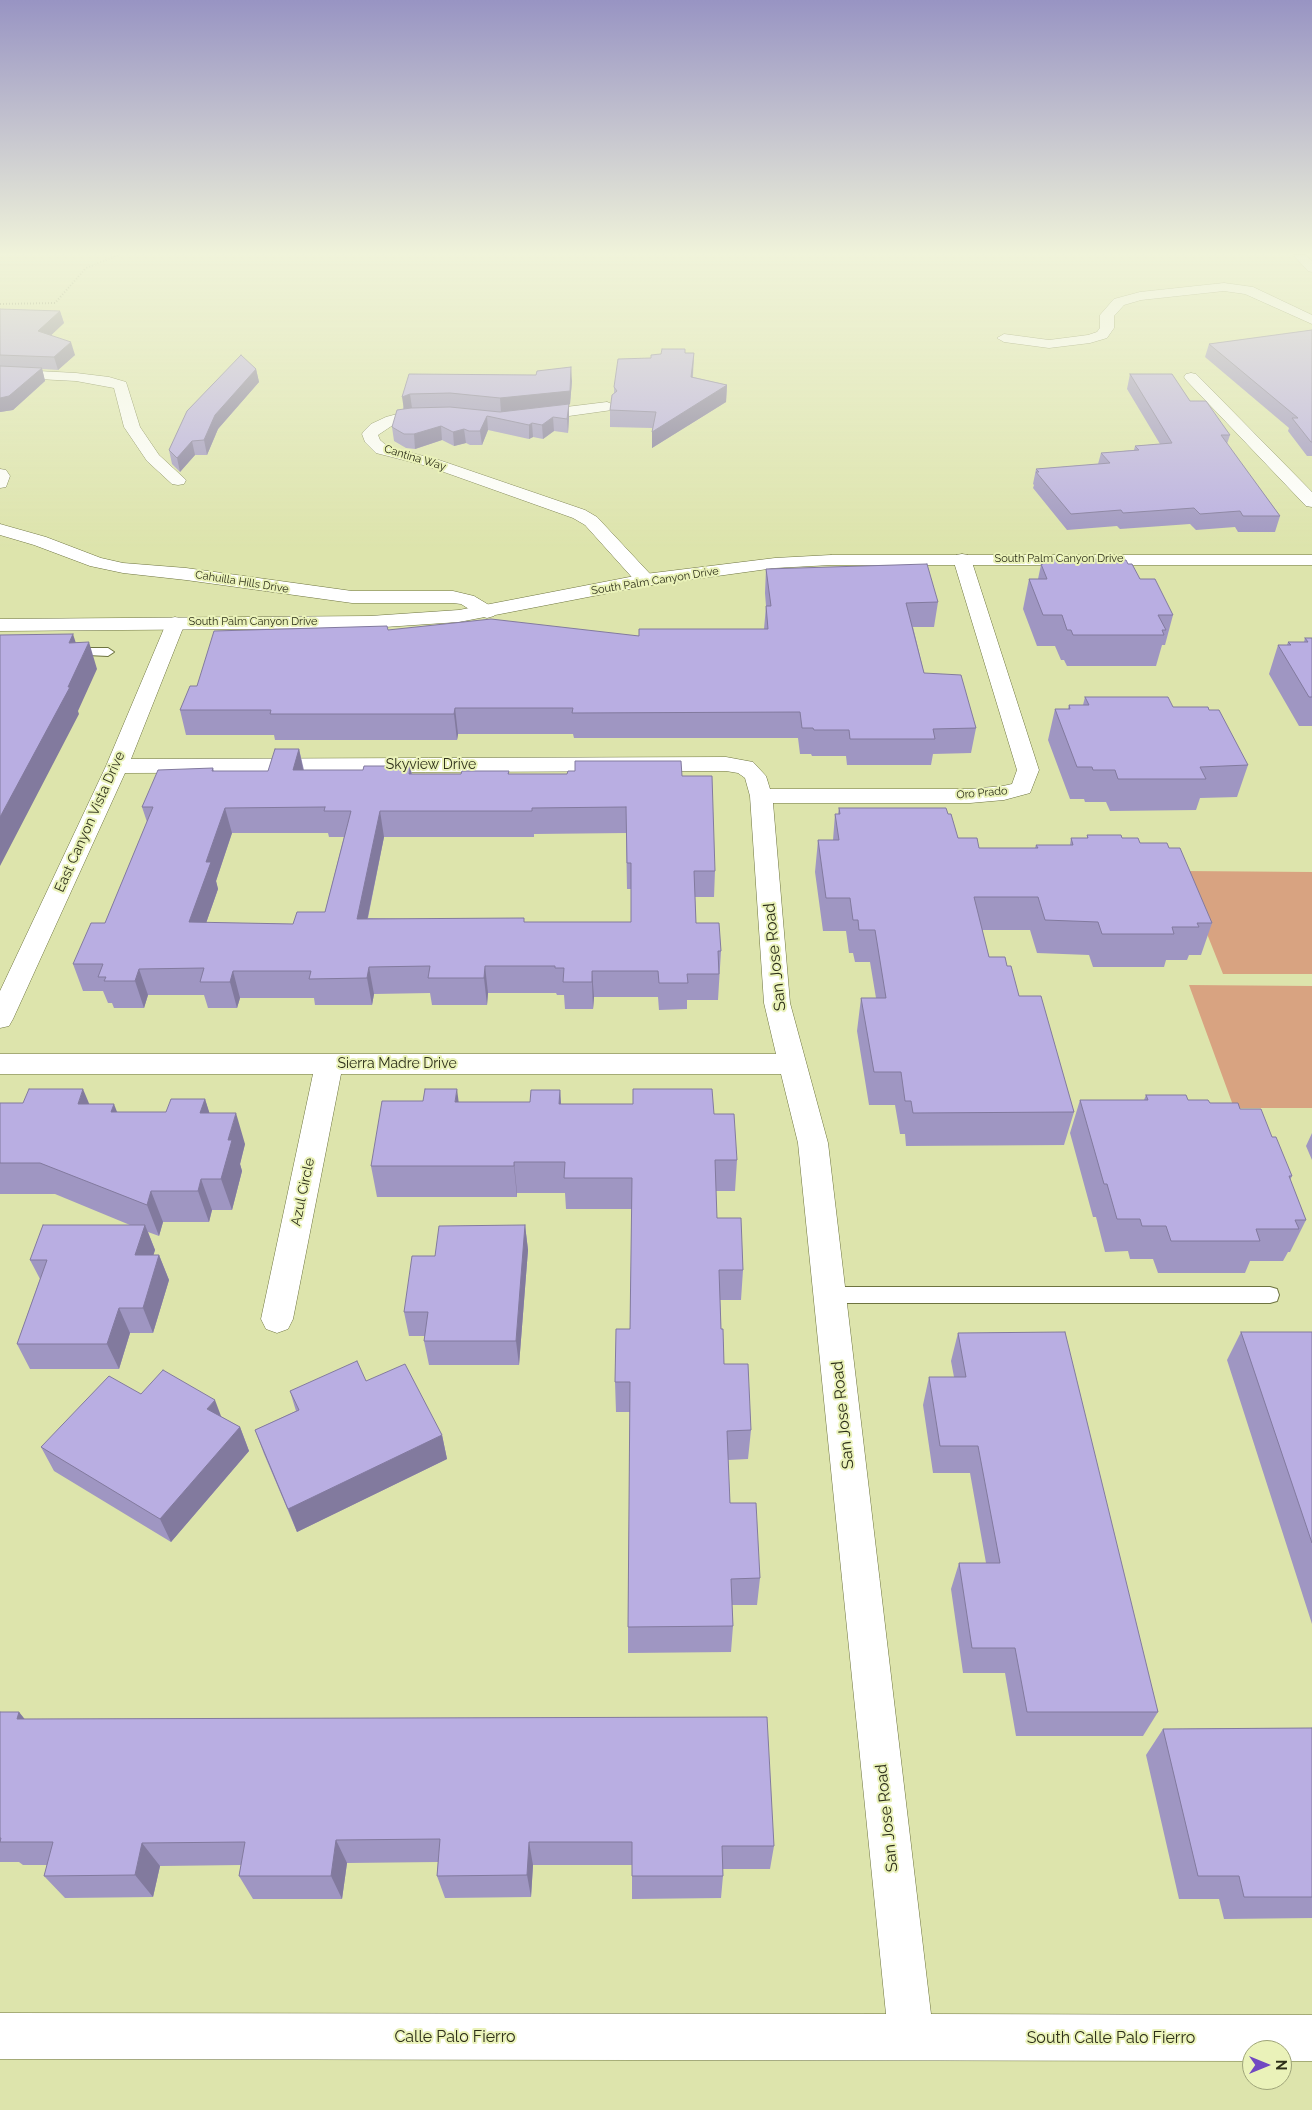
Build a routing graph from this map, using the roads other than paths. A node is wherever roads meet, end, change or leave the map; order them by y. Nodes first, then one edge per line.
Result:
1 (0, 373) edge
2 (1192, 377) dead end
3 (607, 407) dead end
4 (451, 414) edge
5 (516, 417) edge
6 (0, 474) edge
7 (178, 480) dead end
8 (0, 484) edge
9 (1312, 502) edge
10 (0, 529) edge
11 (962, 559) junction
12 (1312, 560) edge
13 (644, 580) junction
14 (487, 612) junction
15 (175, 623) junction
16 (0, 625) edge
17 (108, 652) dead end
18 (59, 653) edge
19 (117, 766) junction
20 (745, 767) joint
21 (762, 796) junction
22 (0, 1019) edge
23 (0, 1064) edge
24 (329, 1064) junction
25 (793, 1064) junction
26 (830, 1295) junction
27 (1270, 1295) dead end
28 (277, 1320) dead end
29 (0, 2036) edge
30 (911, 2038) junction
31 (1312, 2038) edge

1 - 7 street
2 - 9 street
3 - 5 street
4 - 13 street, Cantina Way
6 - 8 street
10 - 14 street, Cahuilla Hills Drive
11 - 12 street, South Palm Canyon Drive
11 - 13 street, South Palm Canyon Drive
11 - 21 street, Oro Prado
13 - 14 street, South Palm Canyon Drive
14 - 15 street, South Palm Canyon Drive
15 - 16 street, South Palm Canyon Drive
15 - 19 street, East Canyon Vista Drive
17 - 18 lane
19 - 20 street, Skyview Drive
19 - 22 street, East Canyon Vista Drive
20 - 21 street, San Jose Road
21 - 25 street, San Jose Road
23 - 24 street, Sierra Madre Drive
24 - 25 street, Sierra Madre Drive
24 - 28 street, Azul Circle
25 - 26 street, San Jose Road
26 - 27 lane
26 - 30 street, San Jose Road
29 - 30 street, Calle Palo Fierro
30 - 31 street, South Calle Palo Fierro

